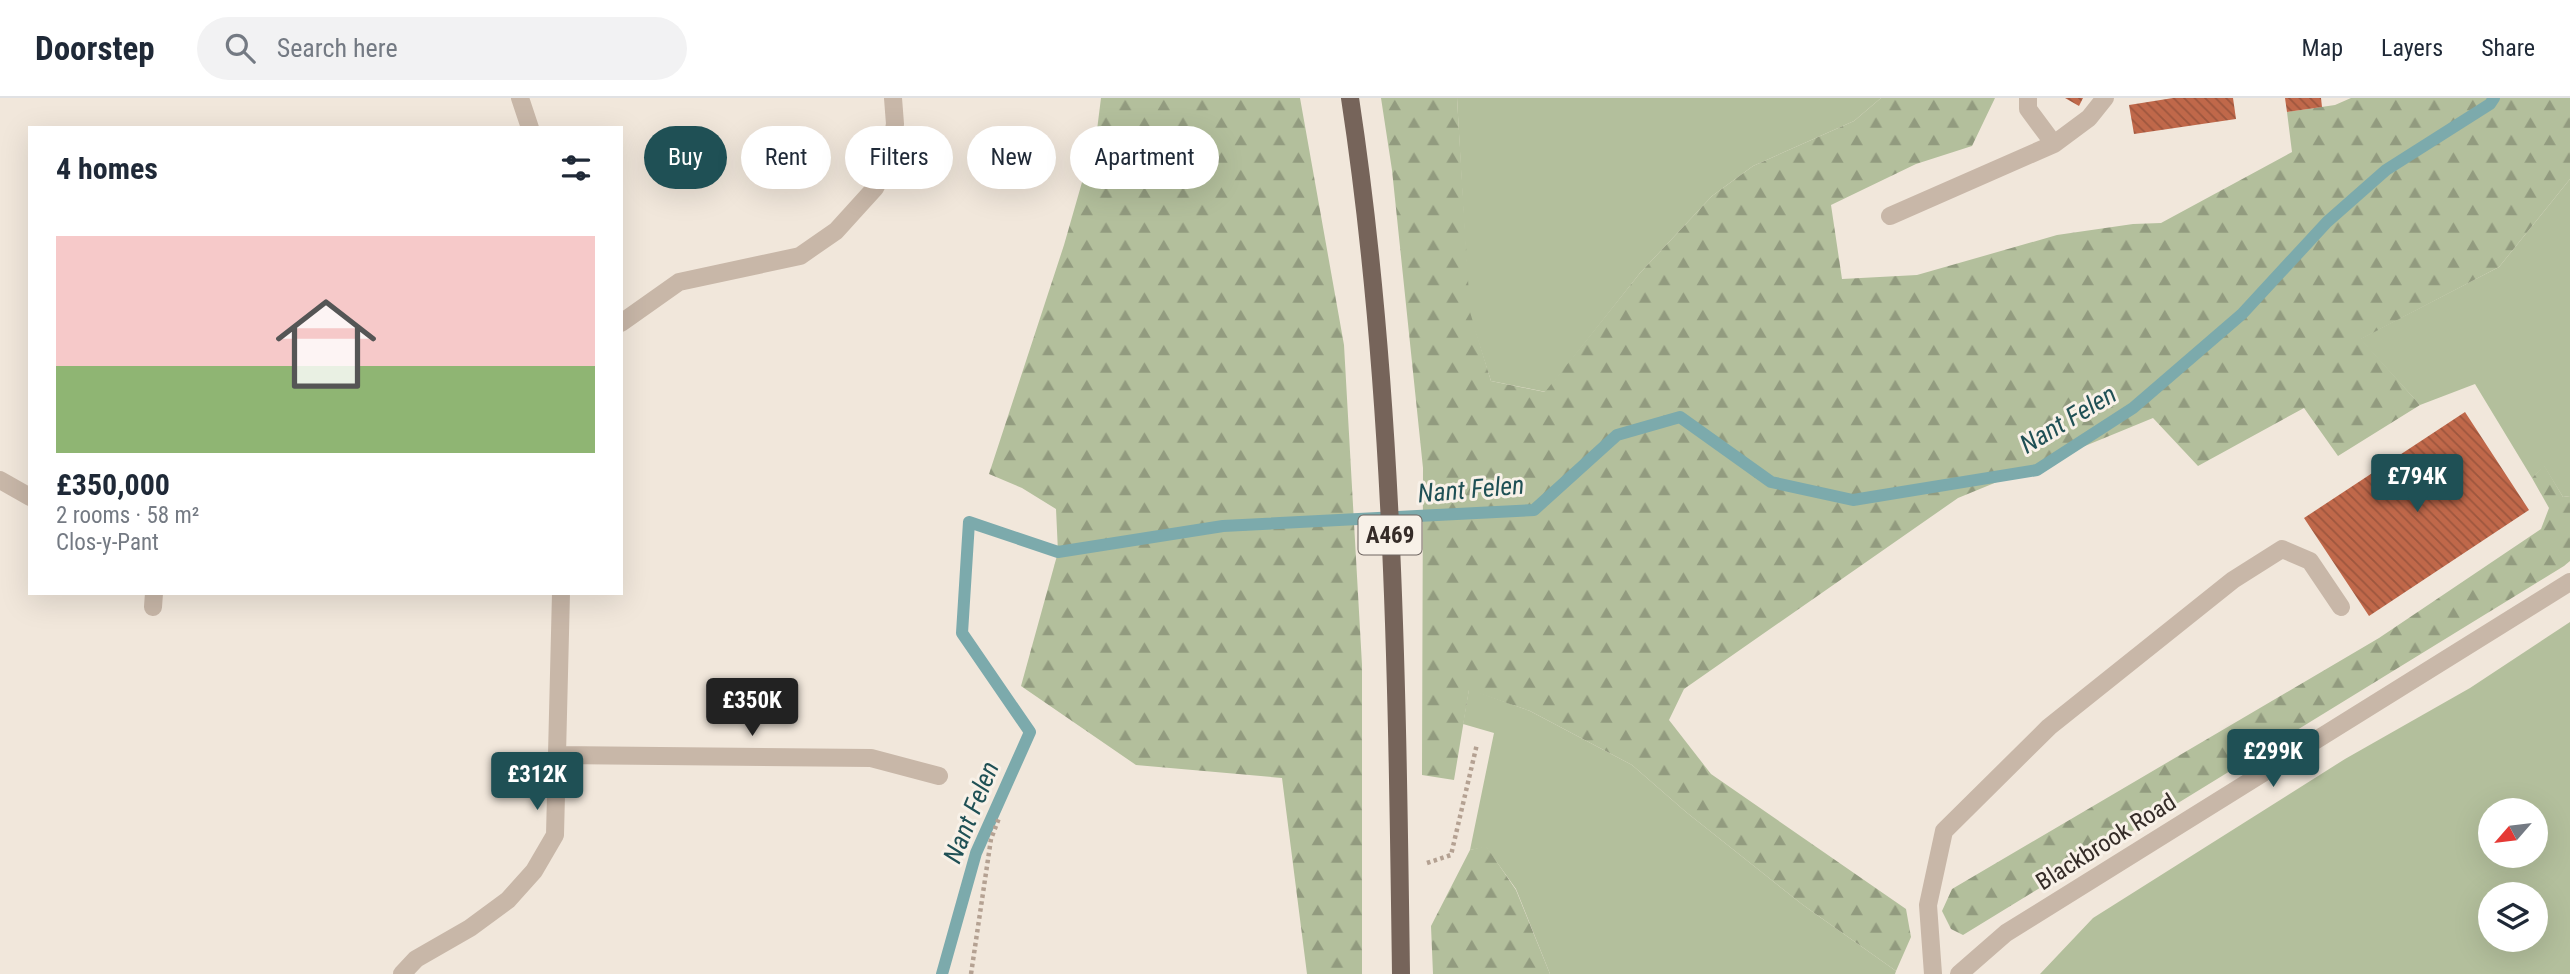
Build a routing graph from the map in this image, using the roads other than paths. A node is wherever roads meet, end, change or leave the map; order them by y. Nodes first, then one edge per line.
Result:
1 (520, 98) edge
2 (893, 98) edge
3 (1350, 98) edge
4 (2028, 98) edge
5 (2105, 98) edge
6 (529, 126) edge
7 (2054, 144) junction
8 (1891, 216) dead end
9 (623, 318) edge
10 (0, 480) edge
11 (28, 496) edge
12 (2570, 582) edge
13 (561, 595) edge
14 (2341, 607) dead end
15 (558, 755) junction
16 (939, 776) dead end
17 (402, 974) edge
18 (1401, 974) edge
19 (1933, 974) edge
20 (1959, 974) edge

1 - 6 street
2 - 9 street
3 - 18 main road, A469
4 - 7 street
5 - 7 street
7 - 8 street
10 - 11 street
12 - 20 street, Blackbrook Road
13 - 15 street
14 - 19 street
15 - 16 street
15 - 17 street

